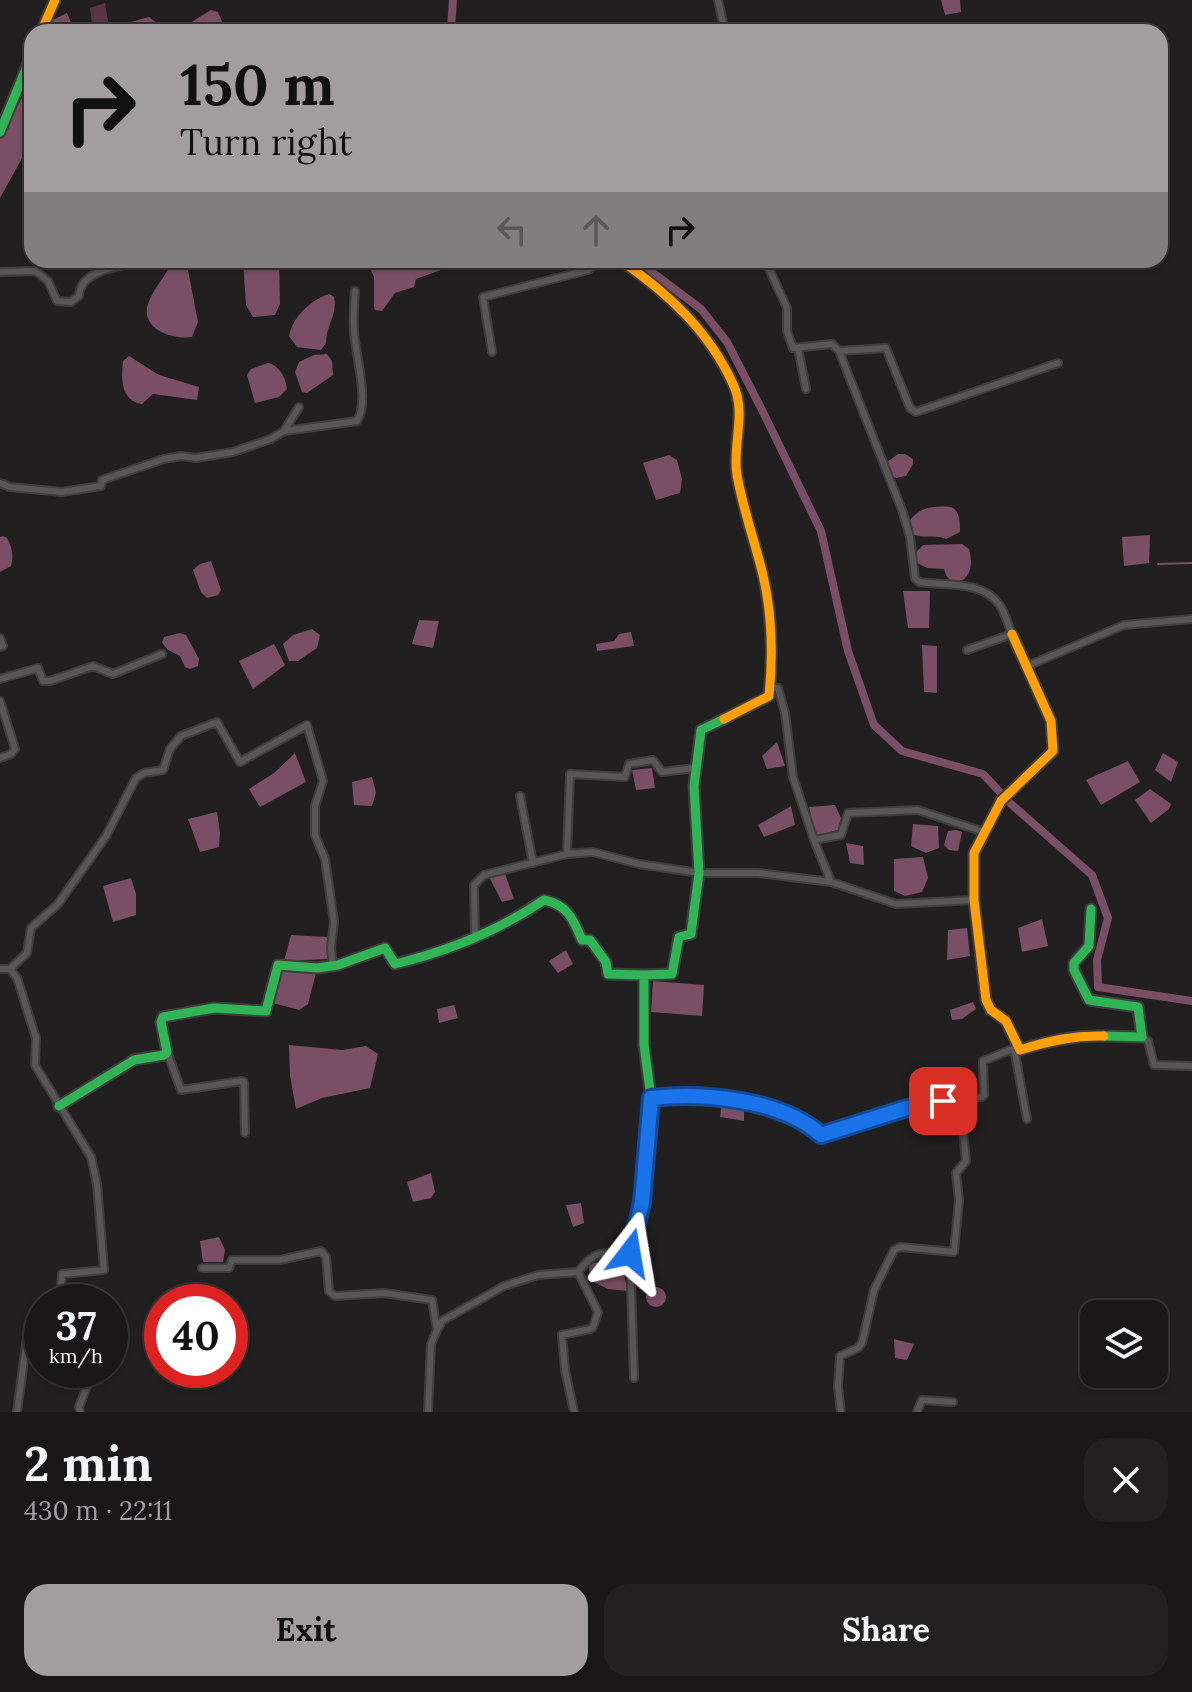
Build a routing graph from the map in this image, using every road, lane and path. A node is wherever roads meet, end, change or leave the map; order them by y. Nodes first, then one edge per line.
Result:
1 (55, 0) edge
2 (718, 0) edge
3 (44, 24) edge
4 (723, 24) edge
5 (24, 74) edge
6 (21, 81) junction
7 (24, 82) edge
8 (0, 132) edge
9 (119, 268) edge
10 (591, 268) edge
11 (631, 268) edge
12 (769, 268) edge
13 (0, 272) edge
14 (355, 291) dead end
15 (798, 348) junction
16 (839, 351) junction
17 (492, 352) dead end
18 (1058, 363) dead end
19 (806, 389) dead end
20 (299, 407) dead end
21 (284, 431) junction
22 (0, 483) edge
23 (1192, 619) edge
24 (1012, 634) junction
25 (0, 638) edge
26 (0, 647) edge
27 (967, 650) dead end
28 (162, 654) dead end
29 (1025, 667) junction
30 (0, 679) edge
31 (769, 687) junction
32 (0, 701) edge
33 (0, 758) edge
34 (695, 768) junction
35 (520, 796) dead end
36 (984, 832) junction
37 (814, 840) junction
38 (567, 854) junction
39 (533, 863) junction
40 (699, 873) junction
41 (831, 882) junction
42 (974, 900) junction
43 (1091, 909) dead end
44 (475, 936) junction
45 (333, 966) junction
46 (0, 969) edge
47 (10, 969) junction
48 (644, 975) junction
49 (1142, 1037) junction
50 (1015, 1047) junction
51 (167, 1052) junction
52 (1192, 1066) edge
53 (651, 1098) junction
54 (960, 1099) junction
55 (59, 1106) junction
56 (1027, 1119) dead end
57 (245, 1133) dead end
58 (630, 1253) junction
59 (202, 1268) dead end
60 (578, 1272) junction
61 (61, 1284) edge
62 (437, 1330) junction
63 (24, 1360) edge
64 (634, 1378) dead end
65 (86, 1388) edge
66 (953, 1402) dead end
67 (17, 1412) edge
68 (80, 1412) edge
69 (428, 1412) edge
70 (574, 1412) edge
71 (841, 1412) edge
72 (917, 1412) edge

1 - 3 main road
2 - 4 street
5 - 6 main road
6 - 7 street
6 - 8 main road
9 - 13 street
10 - 17 street
11 - 31 main road
12 - 15 street
14 - 21 street
15 - 16 street
15 - 19 street
16 - 18 street
16 - 24 street
20 - 21 street
21 - 22 street
23 - 29 street
24 - 27 street
24 - 29 main road
25 - 26 street
28 - 30 street
29 - 36 main road
31 - 34 main road
31 - 37 street
32 - 33 street
34 - 38 street
34 - 40 main road
35 - 39 street
36 - 37 street
36 - 42 main road
37 - 41 street
38 - 39 street
38 - 40 street
39 - 44 street
40 - 41 street
40 - 48 main road
41 - 42 street
42 - 50 main road
43 - 49 main road
44 - 45 main road
44 - 48 main road
45 - 47 street
45 - 51 main road
46 - 47 street
47 - 55 street
48 - 53 main road
49 - 50 main road
49 - 52 street
50 - 54 street
50 - 56 street
51 - 55 main road
51 - 57 street
53 - 54 street
53 - 58 main road
54 - 71 street
55 - 61 street
58 - 60 street
58 - 64 street
59 - 62 street
60 - 62 street
60 - 70 street
62 - 69 street
63 - 67 street
65 - 68 street
66 - 72 street

